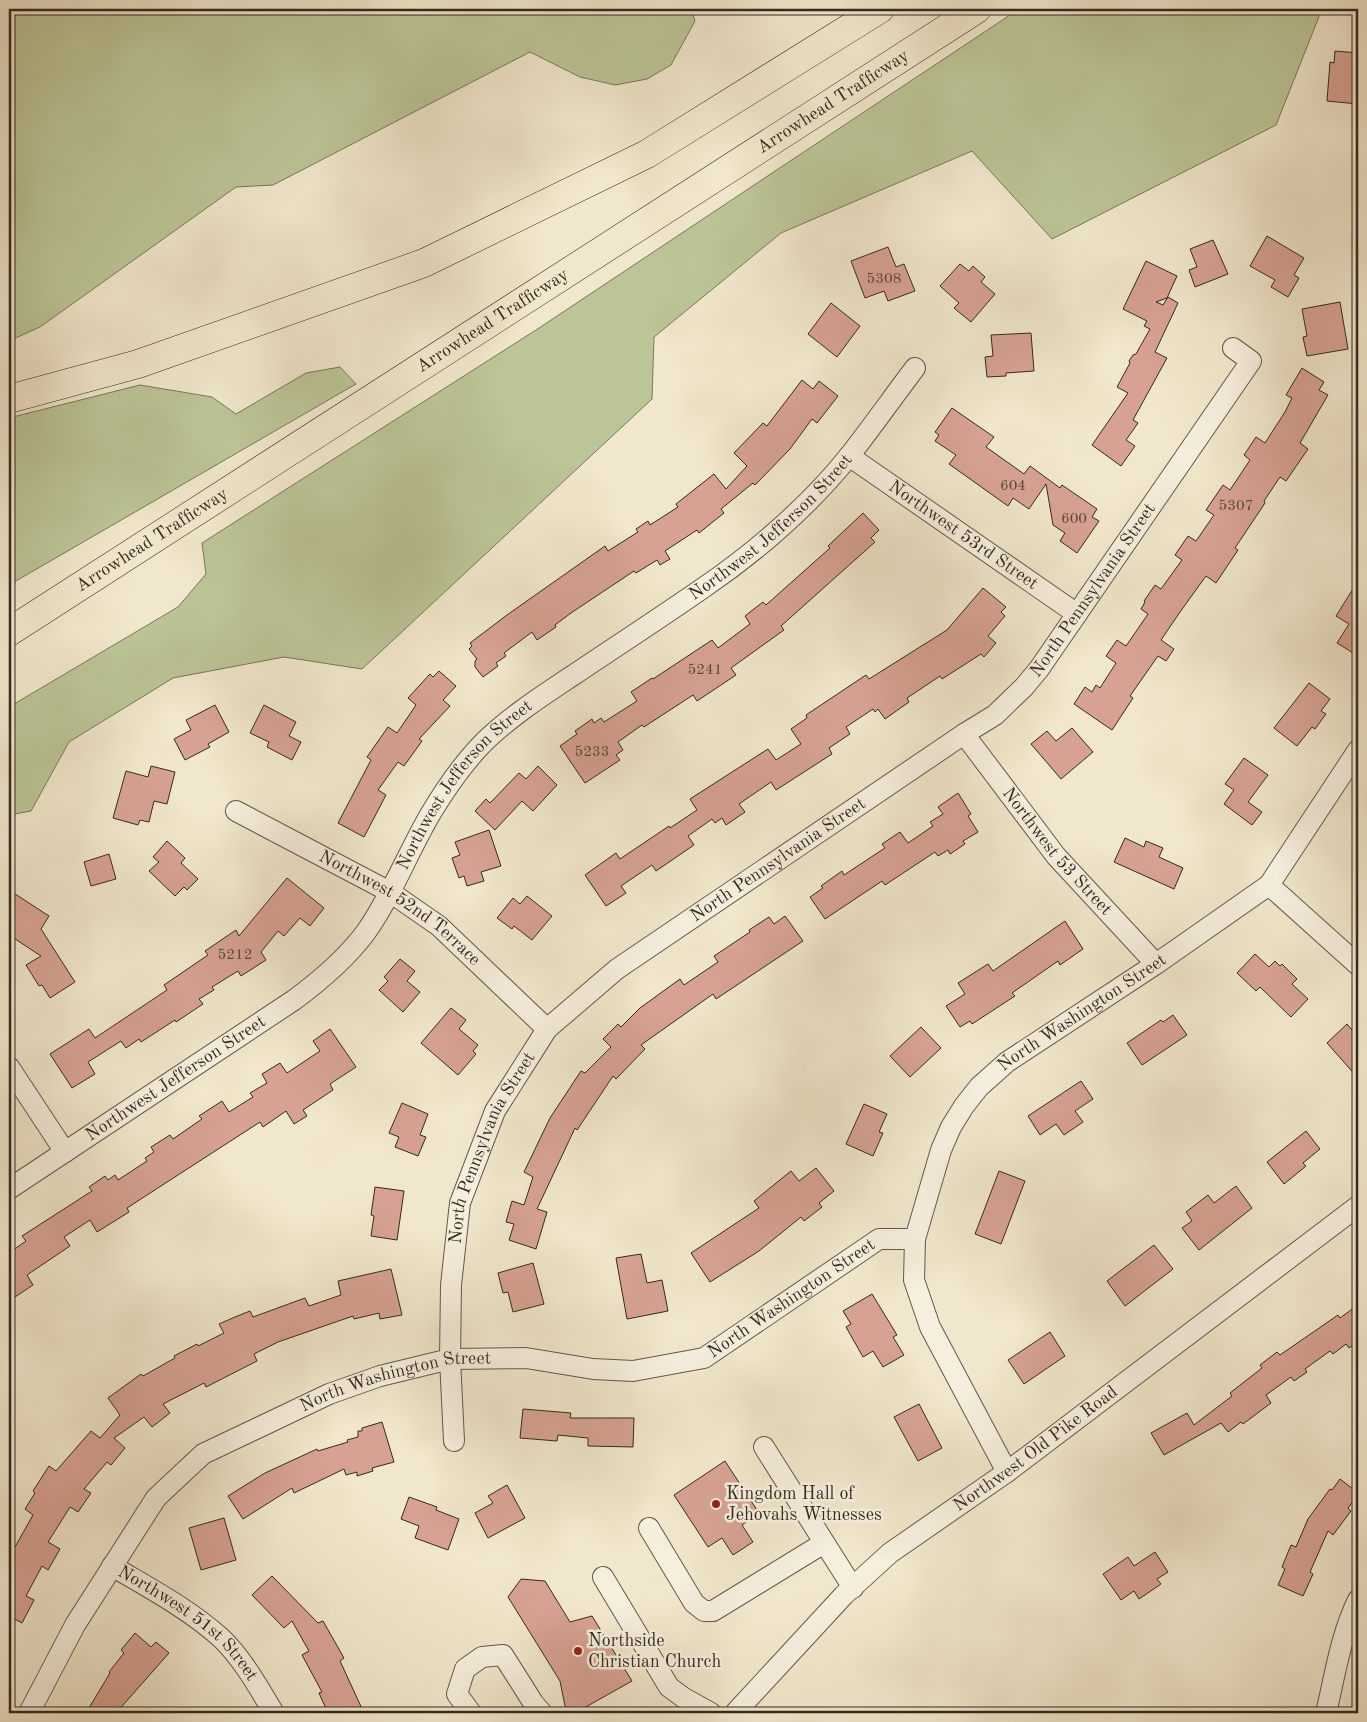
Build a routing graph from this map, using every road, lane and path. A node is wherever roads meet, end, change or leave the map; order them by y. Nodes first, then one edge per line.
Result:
1 (880, 9) edge
2 (977, 9) edge
3 (1234, 348) dead end
4 (915, 368) dead end
5 (9, 399) edge
6 (849, 456) junction
7 (1077, 614) junction
8 (9, 632) edge
9 (964, 734) junction
10 (1358, 750) edge
11 (236, 811) dead end
12 (1269, 885) junction
13 (390, 892) junction
14 (1156, 964) junction
15 (1358, 965) edge
16 (547, 1029) junction
17 (9, 1067) edge
18 (65, 1152) junction
19 (9, 1189) edge
20 (1358, 1206) edge
21 (915, 1239) junction
22 (450, 1359) junction
23 (454, 1441) dead end
24 (764, 1447) dead end
25 (1007, 1472) junction
26 (649, 1528) dead end
27 (824, 1542) junction
28 (112, 1566) junction
29 (603, 1577) dead end
30 (853, 1588) junction
31 (1358, 1600) edge
32 (29, 1713) edge
33 (274, 1713) edge
34 (471, 1713) edge
35 (542, 1713) edge
36 (711, 1713) edge
37 (735, 1713) edge
38 (1326, 1713) edge

1 - 5 highway
2 - 8 highway, Arrowhead Trafficway
3 - 7 street, North Pennsylvania Street
4 - 6 street, Northwest Jefferson Street
6 - 7 street, Northwest 53rd Street
6 - 13 street, Northwest Jefferson Street
7 - 9 street, North Pennsylvania Street
9 - 14 street, Northwest 53 Street
9 - 16 street, North Pennsylvania Street
10 - 12 street, North Washington Street
11 - 13 street, Northwest 52nd Terrace
12 - 14 street, North Washington Street
12 - 15 street
13 - 16 street, Northwest 52nd Terrace
13 - 18 street, Northwest Jefferson Street
14 - 21 street, North Washington Street
16 - 22 street, North Pennsylvania Street
17 - 18 street
18 - 19 street, Northwest Jefferson Street
20 - 25 street, Northwest Old Pike Road
21 - 22 street, North Washington Street
21 - 25 street
22 - 23 street, North Pennsylvania Street
22 - 28 street, North Washington Street
24 - 27 street
25 - 30 street, Northwest Old Pike Road
26 - 27 street
27 - 30 street
28 - 32 street, North Washington Street
28 - 33 street, Northwest 51st Street
29 - 36 street
30 - 37 street, Northwest Old Pike Road
31 - 38 street
34 - 35 street

